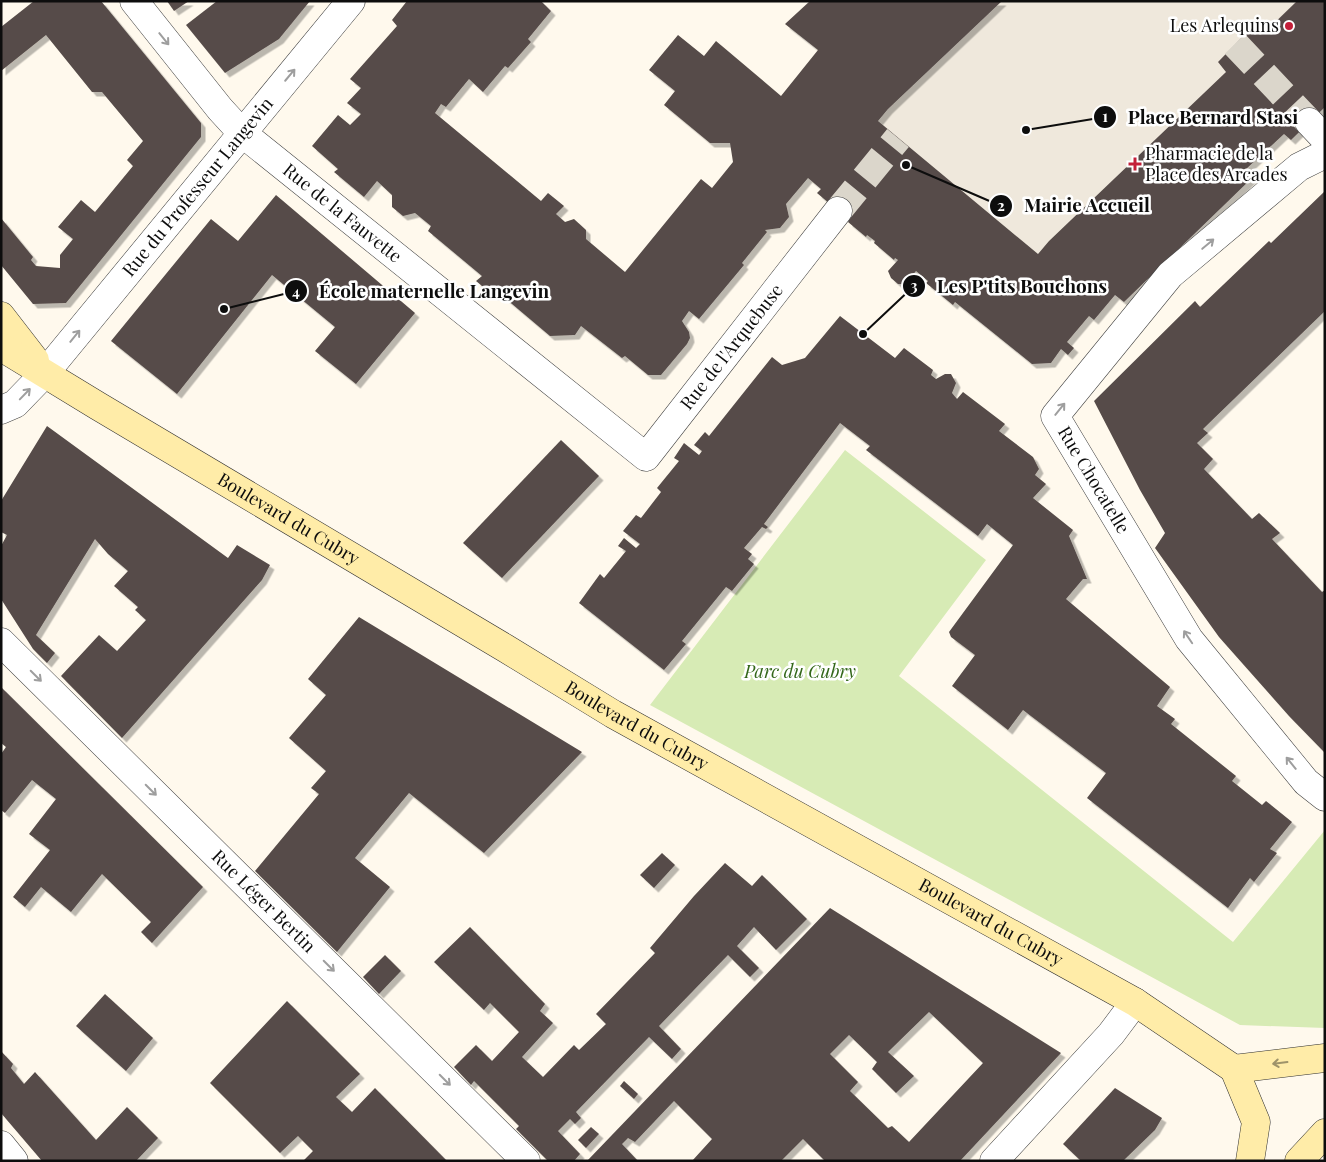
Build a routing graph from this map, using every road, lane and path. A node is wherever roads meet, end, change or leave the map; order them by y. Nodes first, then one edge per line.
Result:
1 (134, 1) edge
2 (351, 1) edge
3 (242, 133) junction
4 (1325, 154) edge
5 (838, 211) tunnel mouth
6 (1, 316) edge
7 (1, 347) edge
8 (45, 374) junction
9 (1, 410) edge
10 (646, 457) joint
11 (1, 642) edge
12 (1325, 798) edge
13 (1135, 1002) junction
14 (1325, 1058) edge
15 (1234, 1069) junction
16 (1325, 1133) edge
17 (1, 1145) edge
18 (14, 1161) edge
19 (526, 1161) edge
20 (994, 1161) edge
21 (1250, 1161) edge
22 (1299, 1161) edge

1 -> 3 street, Rue de la Fauvette
3 -> 2 street, Rue du Professeur Langevin
8 -> 3 street, Rue du Professeur Langevin
3 - 10 street, Rue de la Fauvette
12 -> 4 street, Rue Chocatelle
5 - 10 street, Rue de l'Arquebuse
6 - 8 main road
7 - 8 main road, Boulevard du Cubry
9 -> 8 street, Rue du Professeur Langevin
8 - 13 main road, Boulevard du Cubry
11 -> 19 street, Rue Léger Bertin
13 - 15 main road, Boulevard du Cubry
13 - 20 street
14 -> 15 main road
15 - 21 main road
16 - 22 main road
17 - 18 street

